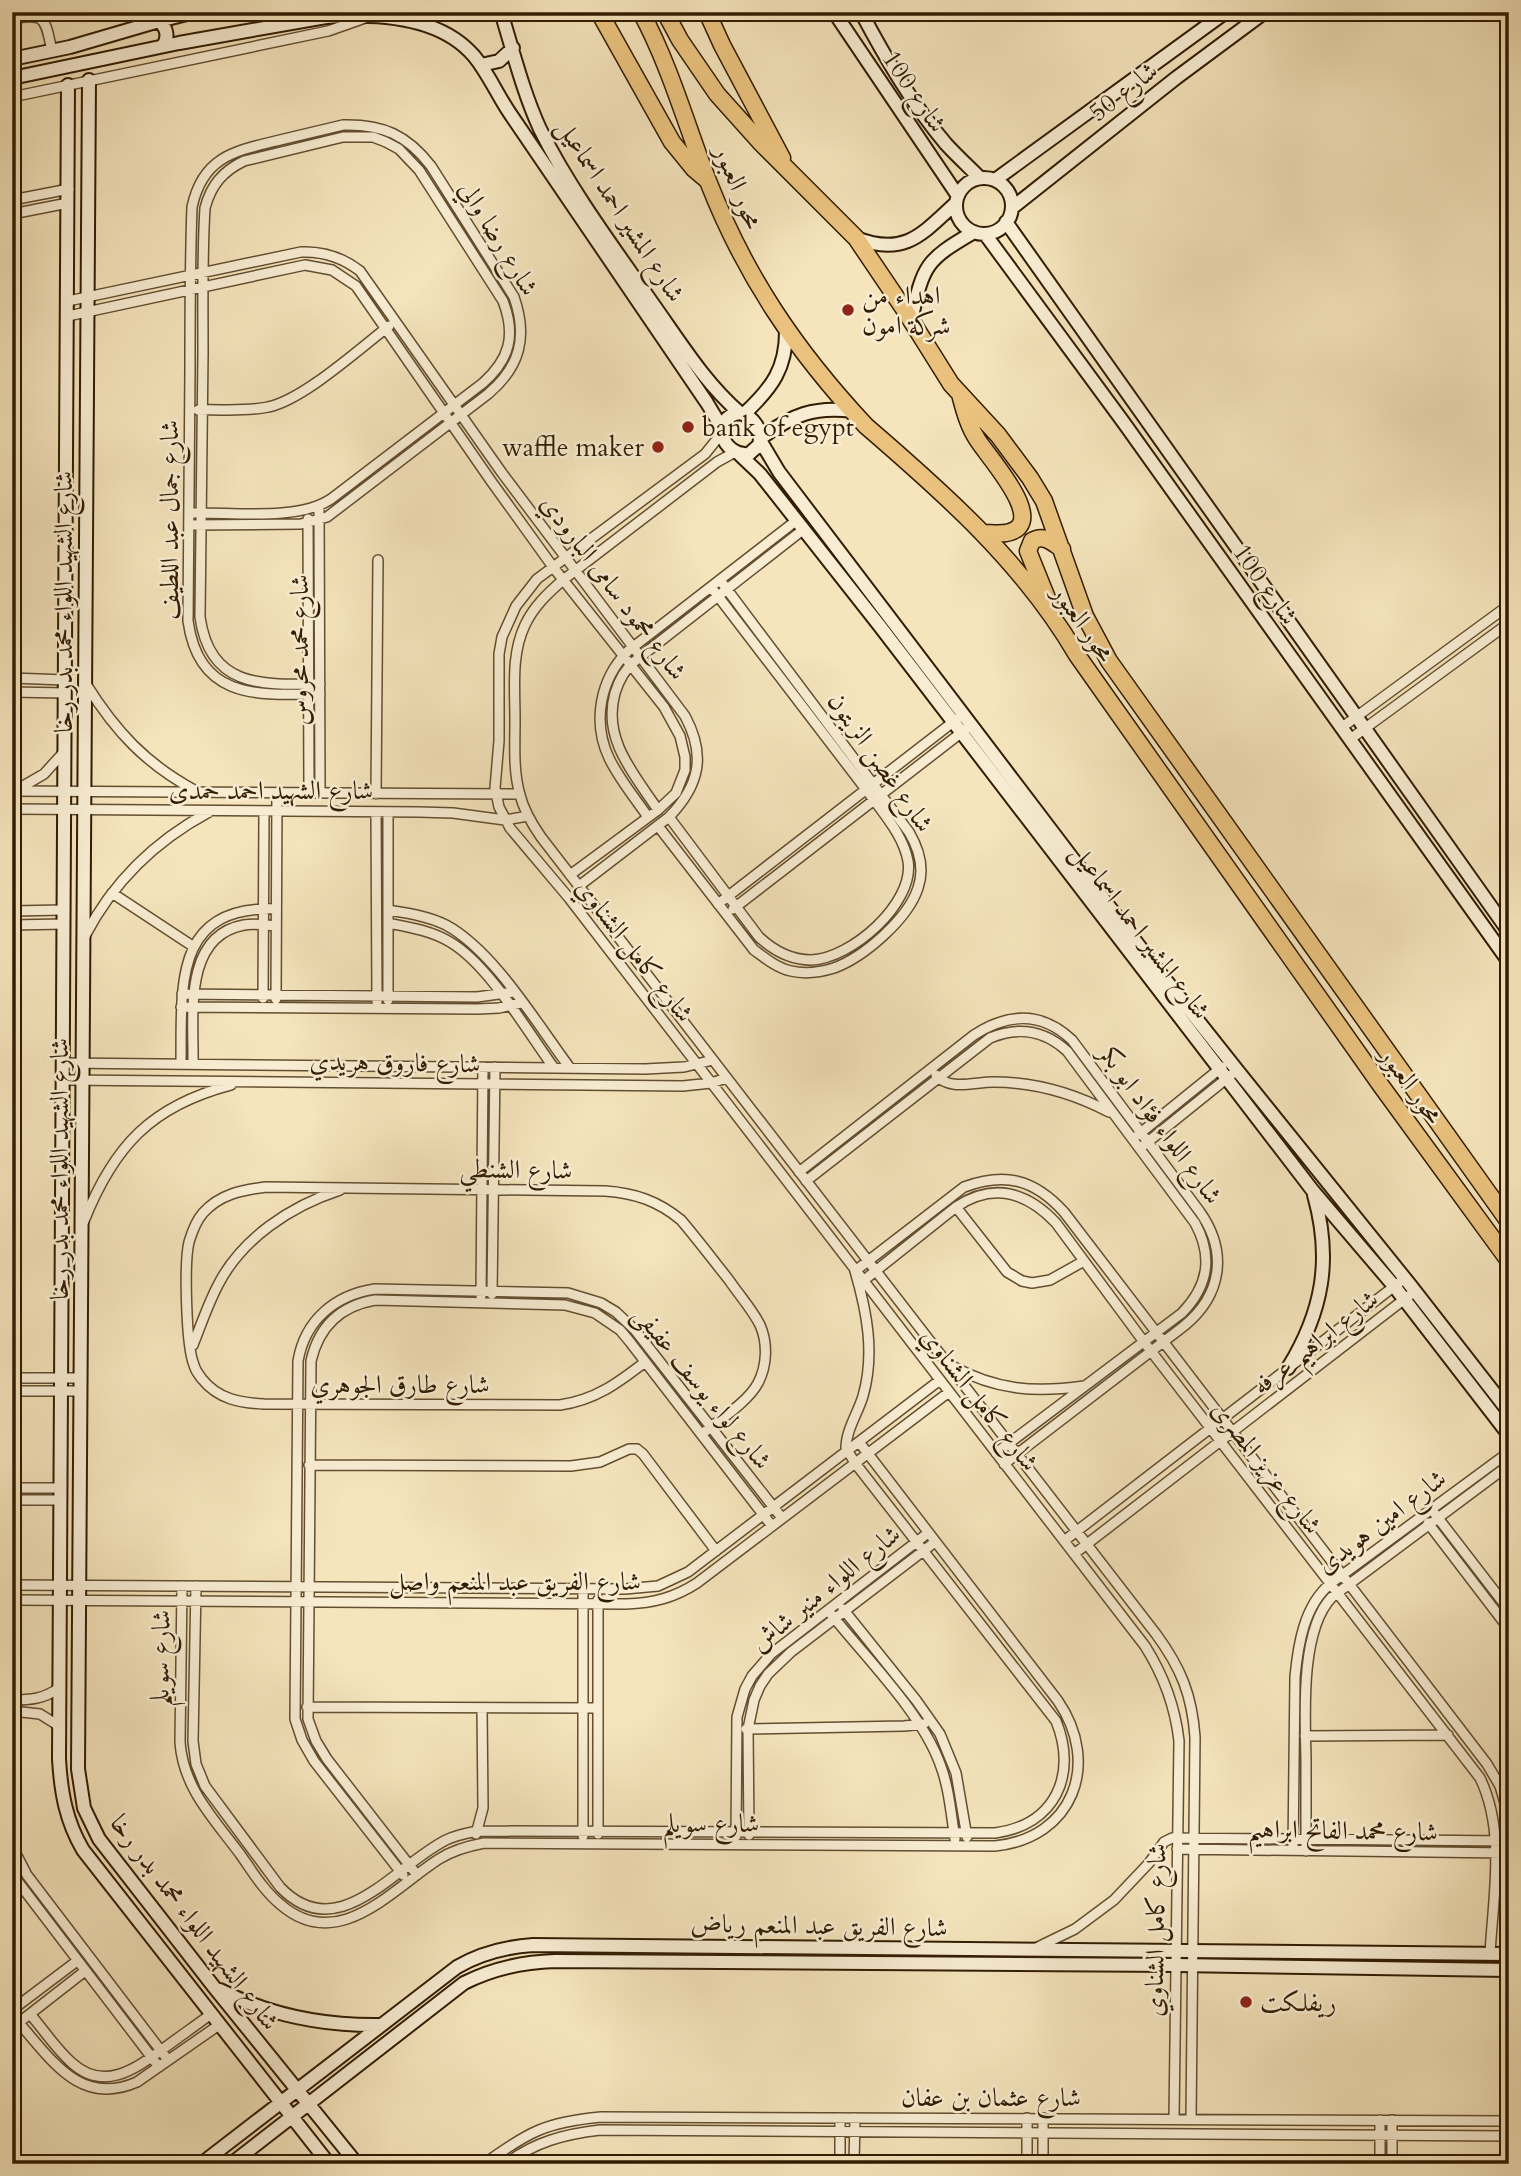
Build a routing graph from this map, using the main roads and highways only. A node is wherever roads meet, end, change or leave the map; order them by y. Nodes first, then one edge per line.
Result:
1 (598, 12) edge
2 (641, 12) edge
3 (665, 12) edge
4 (708, 12) edge
5 (789, 169) junction
6 (708, 180) junction
7 (961, 396) junction
8 (983, 533) junction
9 (1062, 549) junction
10 (1054, 618) junction
11 (1509, 1222) edge
12 (1509, 1261) edge

1 - 6 highway
2 - 6 highway, محور العبور
3 - 5 highway, محور العبور
4 - 5 highway
5 - 7 highway, محور العبور
6 - 8 highway, محور العبور
7 - 8 highway
7 - 9 highway, محور العبور
8 - 10 highway, محور العبور
9 - 10 highway
9 - 11 highway, محور العبور
10 - 12 highway, محور العبور

